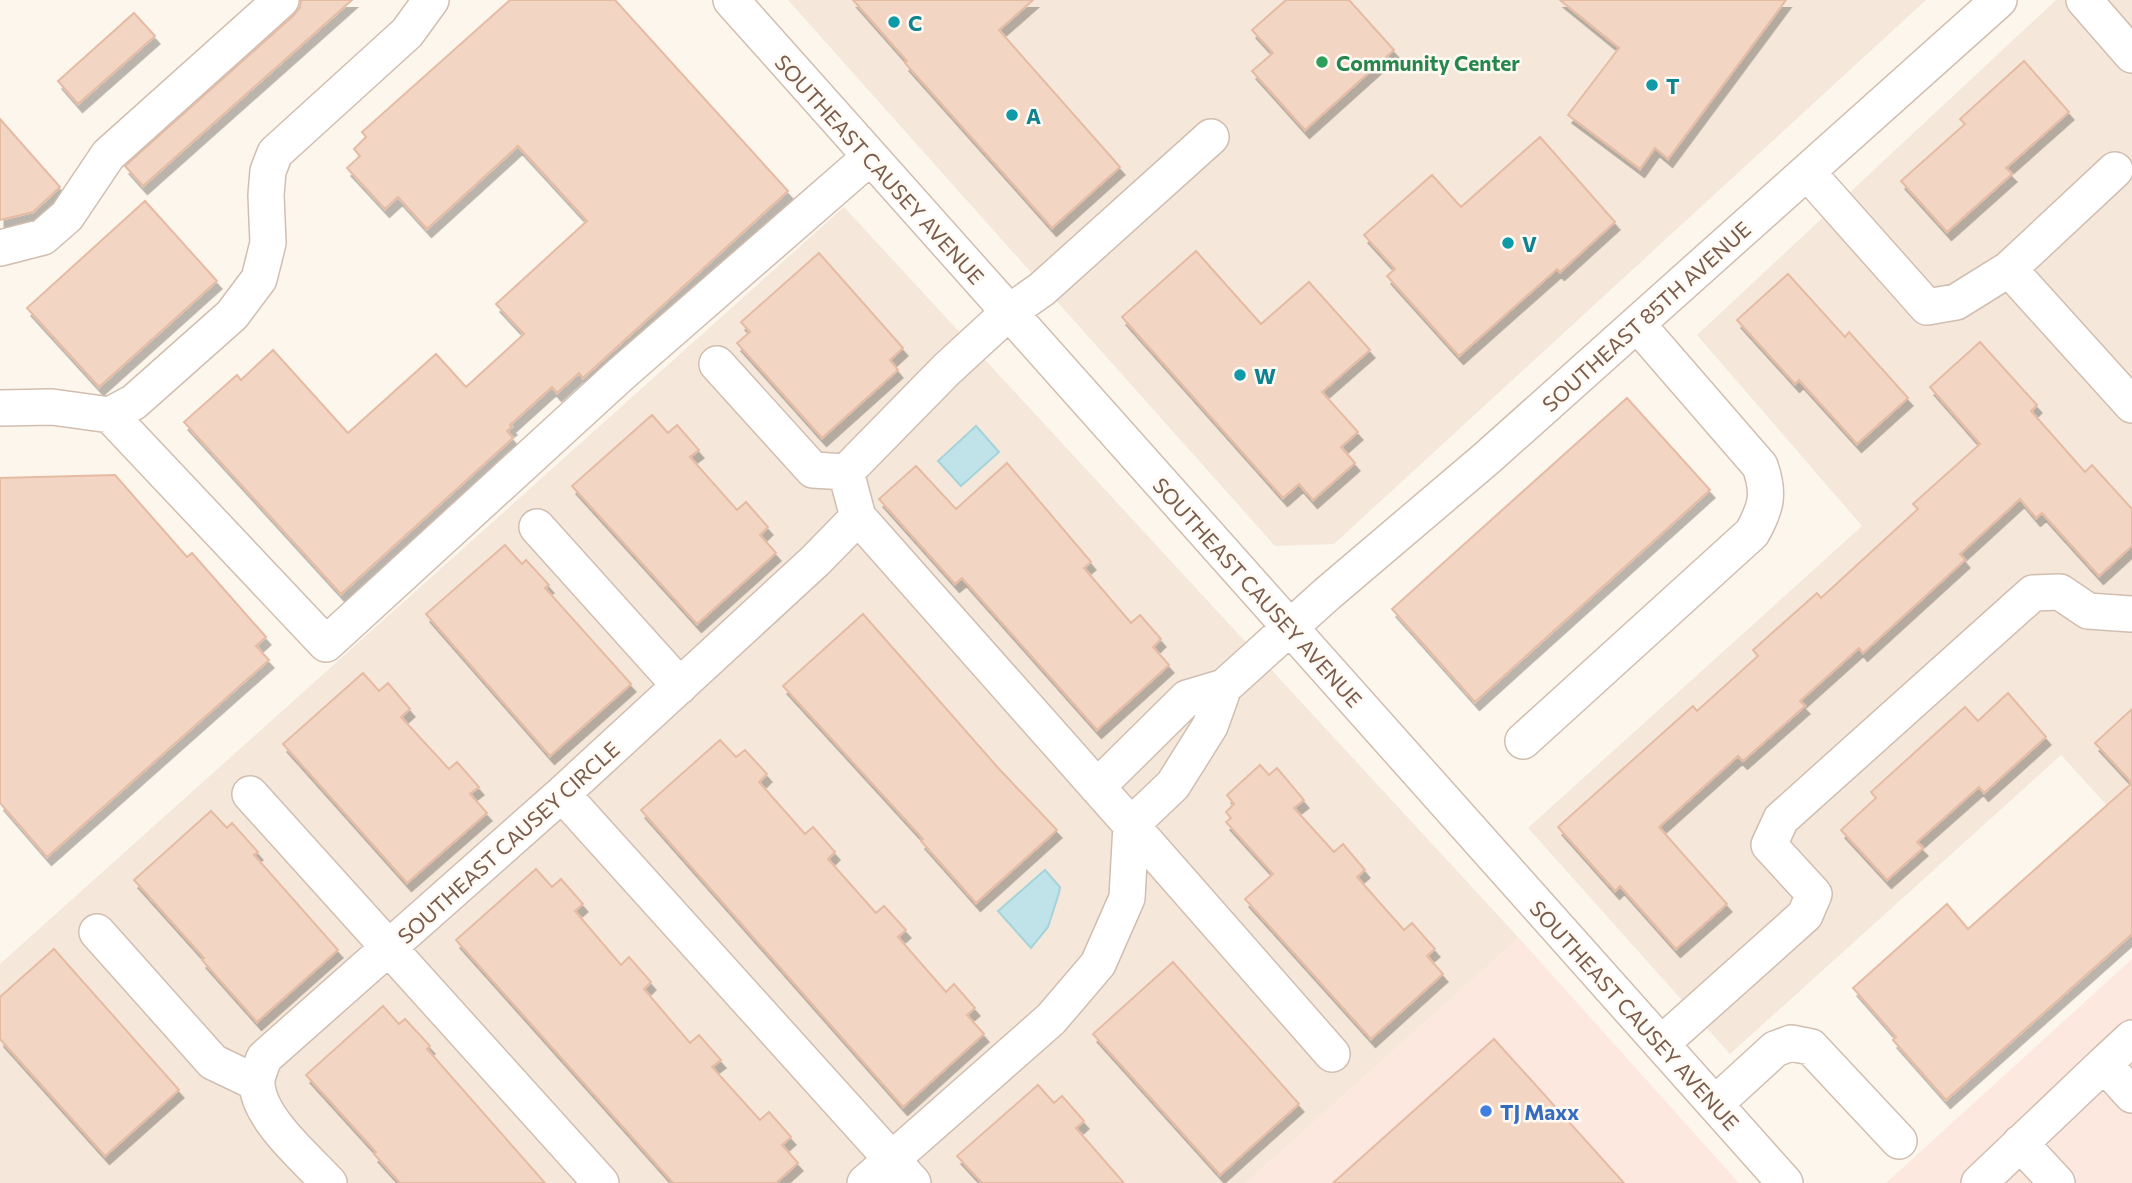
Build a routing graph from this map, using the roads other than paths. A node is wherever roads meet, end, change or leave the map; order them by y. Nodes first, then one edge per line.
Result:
1 (281, 0) edge
2 (431, 0) edge
3 (731, 0) edge
4 (1999, 0) edge
5 (2084, 0) edge
6 (2132, 55) edge
7 (1211, 137) dead end
8 (870, 157) junction
9 (2115, 170) dead end
10 (1807, 172) junction
11 (0, 248) edge
12 (2009, 268) junction
13 (1009, 313) junction
14 (1637, 324) junction
15 (716, 364) dead end
16 (2132, 405) edge
17 (0, 408) edge
18 (110, 415) junction
19 (846, 472) junction
20 (858, 517) junction
21 (537, 527) dead end
22 (2132, 614) edge
23 (1290, 628) junction
24 (680, 686) junction
25 (1224, 687) junction
26 (1523, 741) dead end
27 (1097, 787) junction
28 (250, 794) dead end
29 (562, 794) junction
30 (1131, 825) junction
31 (97, 932) dead end
32 (389, 948) junction
33 (2132, 1038) edge
34 (1661, 1044) junction
35 (1332, 1054) dead end
36 (2104, 1064) junction
37 (257, 1083) junction
38 (2132, 1096) edge
39 (1715, 1104) junction
40 (1899, 1141) dead end
41 (2020, 1143) junction
42 (903, 1171) edge
43 (329, 1183) edge
44 (601, 1183) edge
45 (865, 1183) edge
46 (1785, 1183) edge
47 (1979, 1183) edge
48 (2057, 1183) edge

1 - 11 street
2 - 18 street
3 - 8 street, SOUTHEAST CAUSEY AVENUE
4 - 10 street, SOUTHEAST 85TH AVENUE
5 - 6 street
7 - 13 street
8 - 13 street, SOUTHEAST CAUSEY AVENUE
8 - 18 street
9 - 12 street
10 - 12 street
10 - 14 street, SOUTHEAST 85TH AVENUE
12 - 16 street
13 - 19 street
13 - 23 street, SOUTHEAST CAUSEY AVENUE
14 - 23 street, SOUTHEAST 85TH AVENUE
14 - 26 street
15 - 19 street
17 - 18 street
19 - 20 street
20 - 24 street, SOUTHEAST CAUSEY CIRCLE
20 - 27 street
21 - 24 street
22 - 34 street
23 - 25 street
23 - 34 street, SOUTHEAST CAUSEY AVENUE
24 - 29 street, SOUTHEAST CAUSEY CIRCLE
25 - 27 street
25 - 30 street
27 - 30 street
28 - 32 street
29 - 32 street, SOUTHEAST CAUSEY CIRCLE
29 - 42 street
30 - 35 street
30 - 42 street
31 - 37 street
32 - 37 street, SOUTHEAST CAUSEY CIRCLE
32 - 44 street
33 - 36 street
34 - 39 street, SOUTHEAST CAUSEY AVENUE
36 - 38 street
36 - 41 street
37 - 43 street
39 - 40 street
39 - 46 street, SOUTHEAST CAUSEY AVENUE
41 - 47 street
41 - 48 street
42 - 45 street

